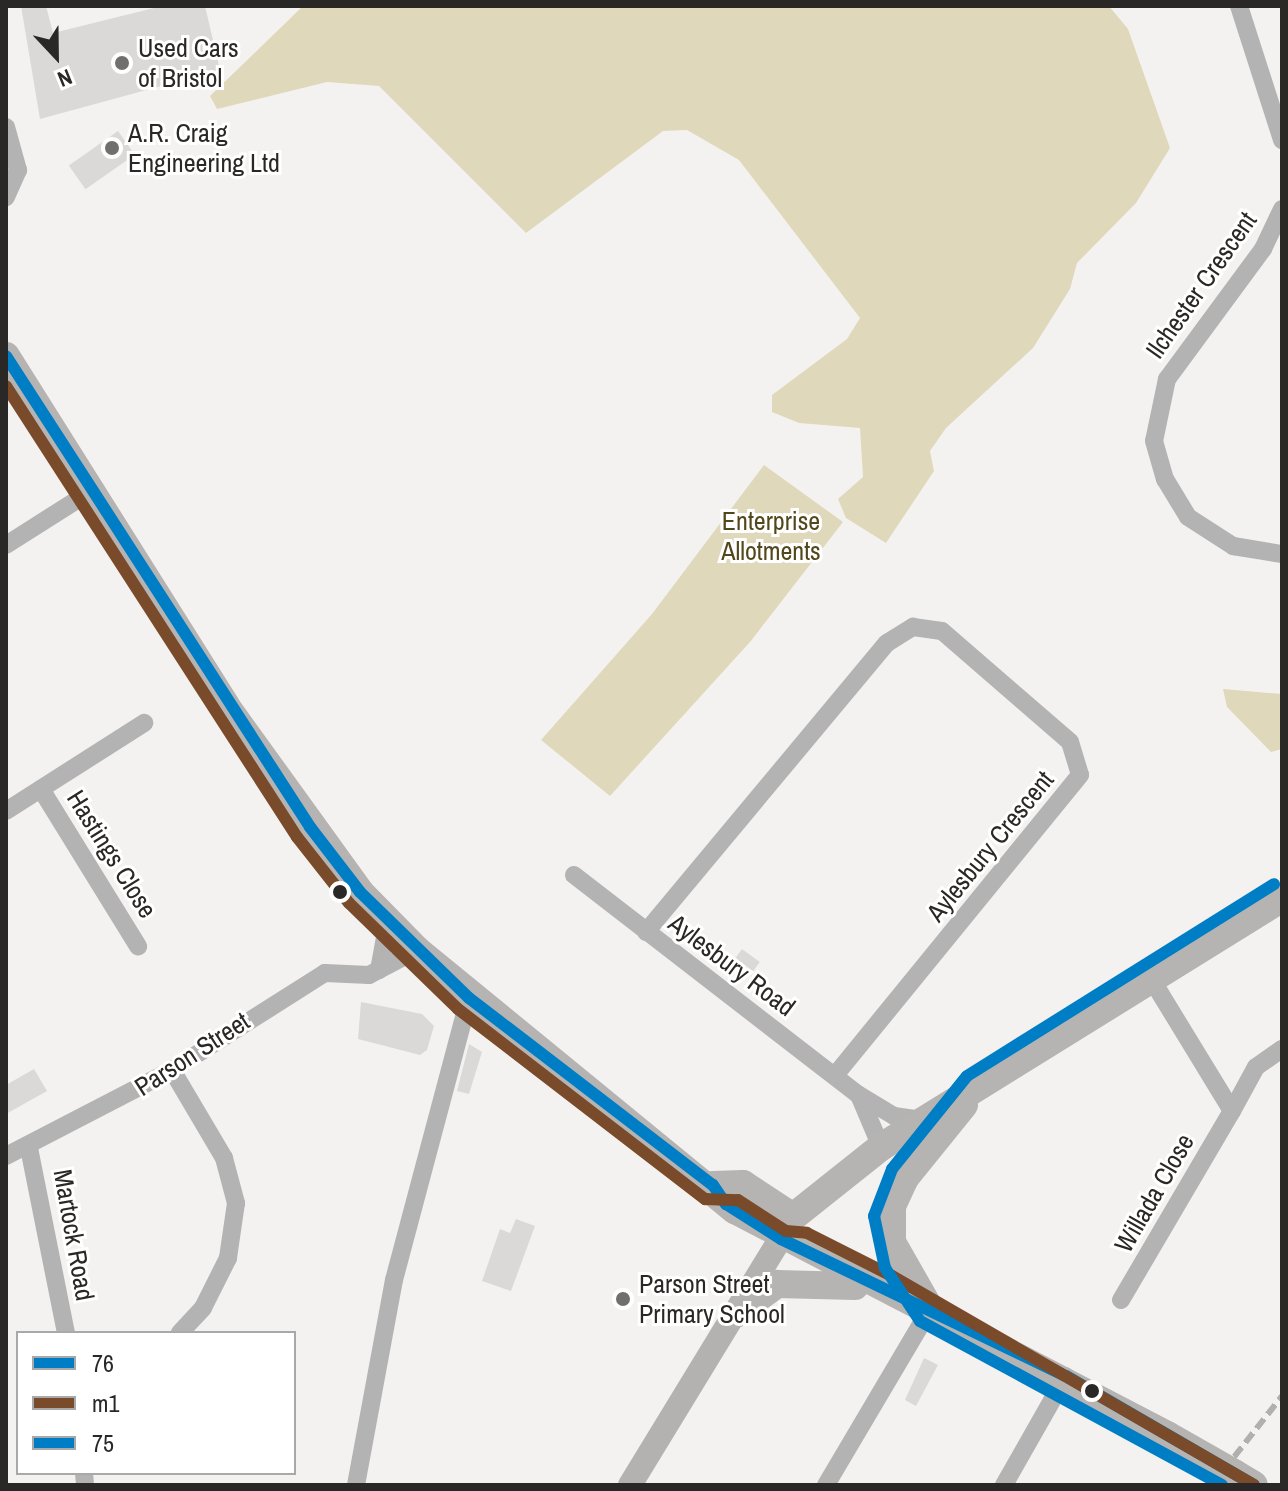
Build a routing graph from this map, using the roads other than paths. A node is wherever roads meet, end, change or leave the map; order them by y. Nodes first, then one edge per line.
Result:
1 (1239, 6) edge
2 (6, 127) edge
3 (1282, 140) edge
4 (6, 197) edge
5 (1282, 209) edge
6 (6, 356) edge
7 (88, 493) junction
8 (6, 545) edge
9 (1282, 554) edge
10 (144, 723) dead end
11 (41, 789) junction
12 (6, 811) edge
13 (574, 875) dead end
14 (1282, 898) edge
15 (388, 921) junction
16 (646, 932) junction
17 (138, 946) dead end
18 (417, 950) junction
19 (379, 970) junction
20 (1154, 983) junction
21 (469, 998) junction
22 (1282, 1049) edge
23 (172, 1070) junction
24 (835, 1075) junction
25 (977, 1089) junction
26 (859, 1095) junction
27 (1232, 1111) junction
28 (925, 1119) junction
29 (881, 1147) junction
30 (29, 1148) junction
31 (6, 1156) edge
32 (896, 1193) junction
33 (787, 1228) junction
34 (879, 1289) junction
35 (1121, 1300) dead end
36 (930, 1309) junction
37 (736, 1314) junction
38 (66, 1331) edge
39 (182, 1331) edge
40 (1066, 1376) junction
41 (1244, 1479) edge
42 (356, 1485) edge
43 (630, 1485) edge
44 (826, 1485) edge
45 (1004, 1485) edge

1 - 3 street
2 - 4 street
5 - 9 street, Ilchester Crescent
6 - 7 highway
7 - 8 street
7 - 15 highway
10 - 11 street
11 - 12 street
11 - 17 street, Hastings Close
13 - 16 street, Aylesbury Road
14 - 20 highway
15 - 18 highway
15 - 19 street
16 - 24 street, Aylesbury Road
16 - 24 street, Aylesbury Crescent
18 - 19 street, Parson Street
18 - 21 highway
19 - 23 street, Parson Street
20 - 25 highway
20 - 27 street
21 - 33 highway
21 - 42 street
22 - 27 street, Willada Close
23 - 30 street, Parson Street
23 - 39 street
24 - 26 street, Aylesbury Road
25 - 28 highway
25 - 32 highway
26 - 28 street, Aylesbury Road
26 - 29 street, Aylesbury Road
27 - 35 street, Willada Close
28 - 29 highway
29 - 32 highway
29 - 33 highway
30 - 31 street, Parson Street
30 - 38 street, Martock Road
32 - 36 highway
33 - 34 highway
33 - 37 main road
34 - 36 highway
34 - 37 highway
36 - 40 highway
36 - 44 street
37 - 43 main road
40 - 41 highway, bridge
40 - 45 street

